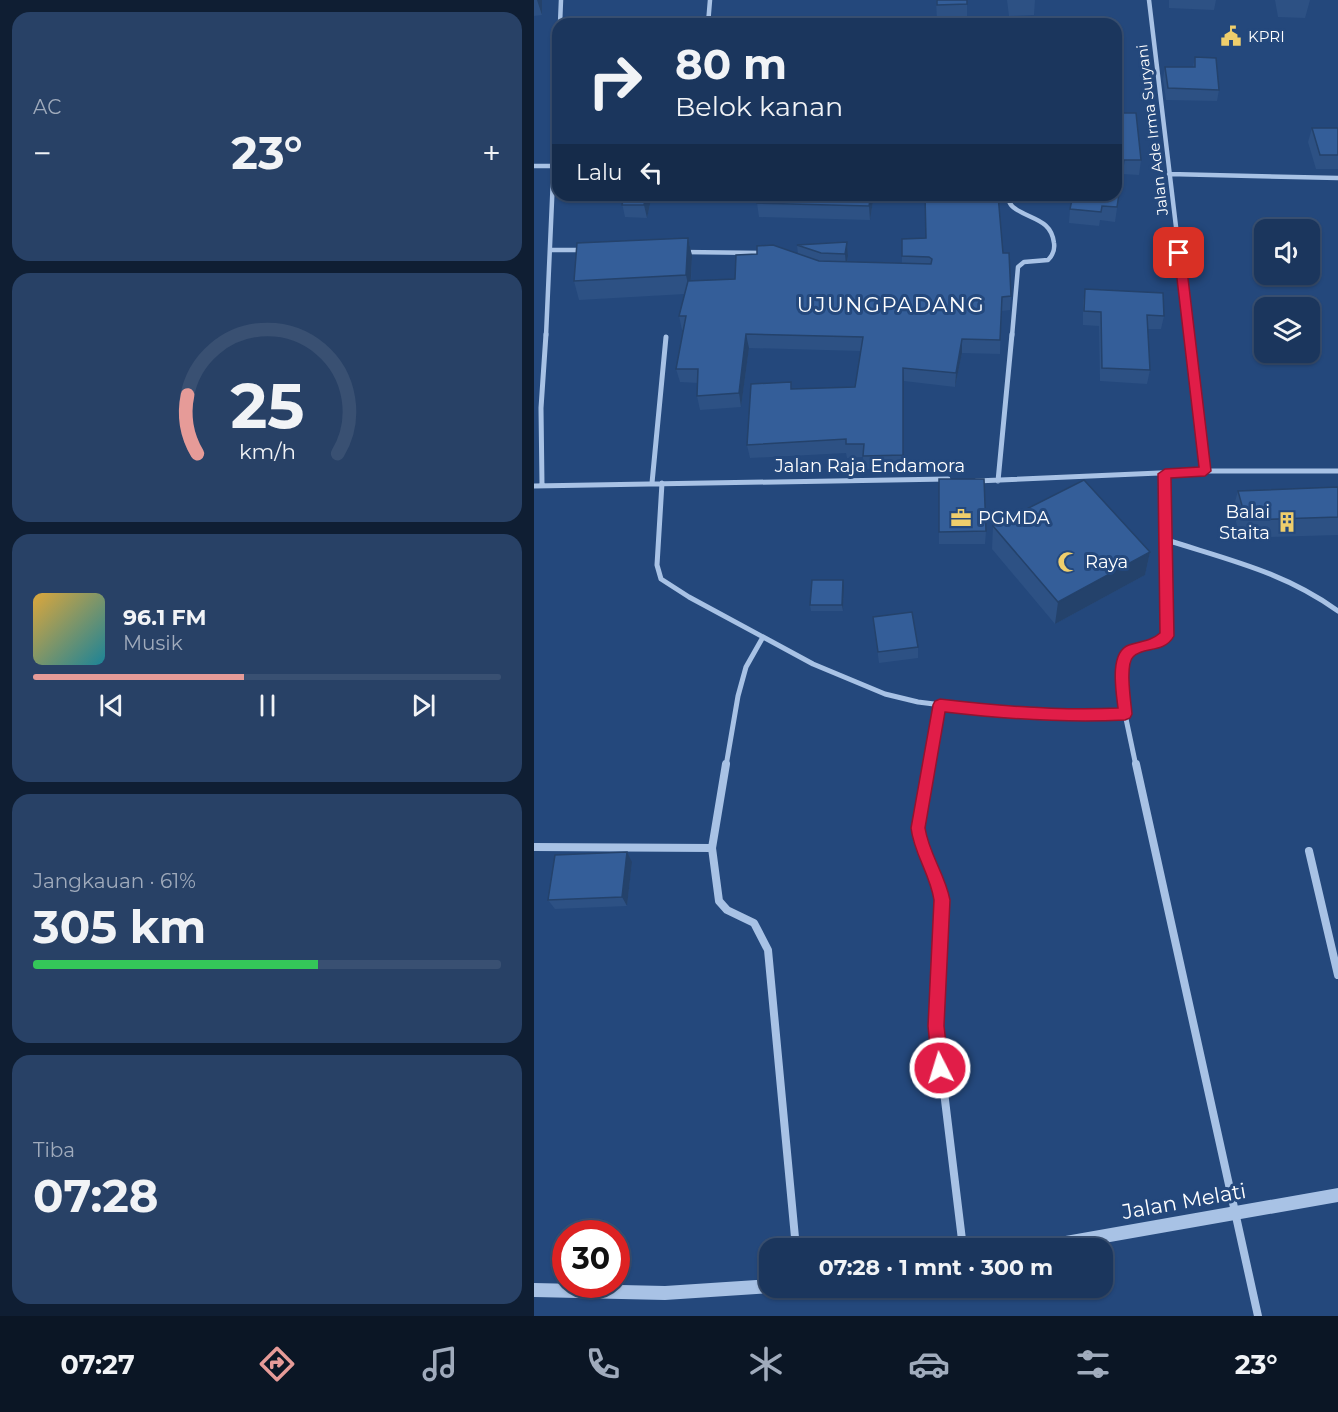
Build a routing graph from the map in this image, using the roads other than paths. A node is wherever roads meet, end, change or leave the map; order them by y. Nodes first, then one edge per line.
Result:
1 (561, 0) edge
2 (710, 0) edge
3 (1149, 0) edge
4 (560, 18) edge
5 (708, 18) edge
6 (534, 166) edge
7 (552, 166) edge
8 (1169, 174) junction
9 (1338, 178) edge
10 (554, 201) edge
11 (1009, 201) edge
12 (551, 250) junction
13 (586, 250) edge
14 (680, 252) edge
15 (770, 253) edge
16 (666, 337) dead end
17 (1205, 471) junction
18 (1338, 471) edge
19 (1165, 474) junction
20 (955, 480) edge
21 (966, 480) edge
22 (998, 481) junction
23 (652, 483) junction
24 (662, 483) junction
25 (542, 485) junction
26 (534, 486) edge
27 (1167, 540) junction
28 (1338, 611) edge
29 (763, 637) junction
30 (940, 705) junction
31 (1125, 714) junction
32 (534, 847) edge
33 (712, 848) junction
34 (1309, 851) dead end
35 (1338, 975) edge
36 (1338, 1195) edge
37 (1233, 1213) junction
38 (795, 1238) edge
39 (962, 1238) edge
40 (1093, 1238) edge
41 (759, 1287) edge
42 (534, 1290) edge
43 (1258, 1316) edge

1 - 4 street
2 - 5 street
3 - 8 street, Jalan Ade Irma Suryani
6 - 7 street
8 - 9 street
8 - 17 street, Jalan Ade Irma Suryani
10 - 12 street
11 - 22 street
12 - 13 street
12 - 25 street
14 - 15 street
16 - 23 street
17 - 18 street, Jalan Raja Endamora
17 - 19 street, Jalan Raja Endamora
19 - 22 street, Jalan Raja Endamora
19 - 27 street
20 - 24 street, Jalan Raja Endamora
21 - 22 street, Jalan Raja Endamora
23 - 24 street, Jalan Raja Endamora
23 - 25 street, Jalan Raja Endamora
24 - 29 street
25 - 26 street, Jalan Raja Endamora
27 - 28 street
27 - 31 street
29 - 30 street
29 - 33 street
30 - 31 street
30 - 39 street
31 - 37 street
32 - 33 street
33 - 38 street
34 - 35 street
36 - 37 street, Jalan Melati
37 - 40 street, Jalan Melati
37 - 43 street
41 - 42 street

